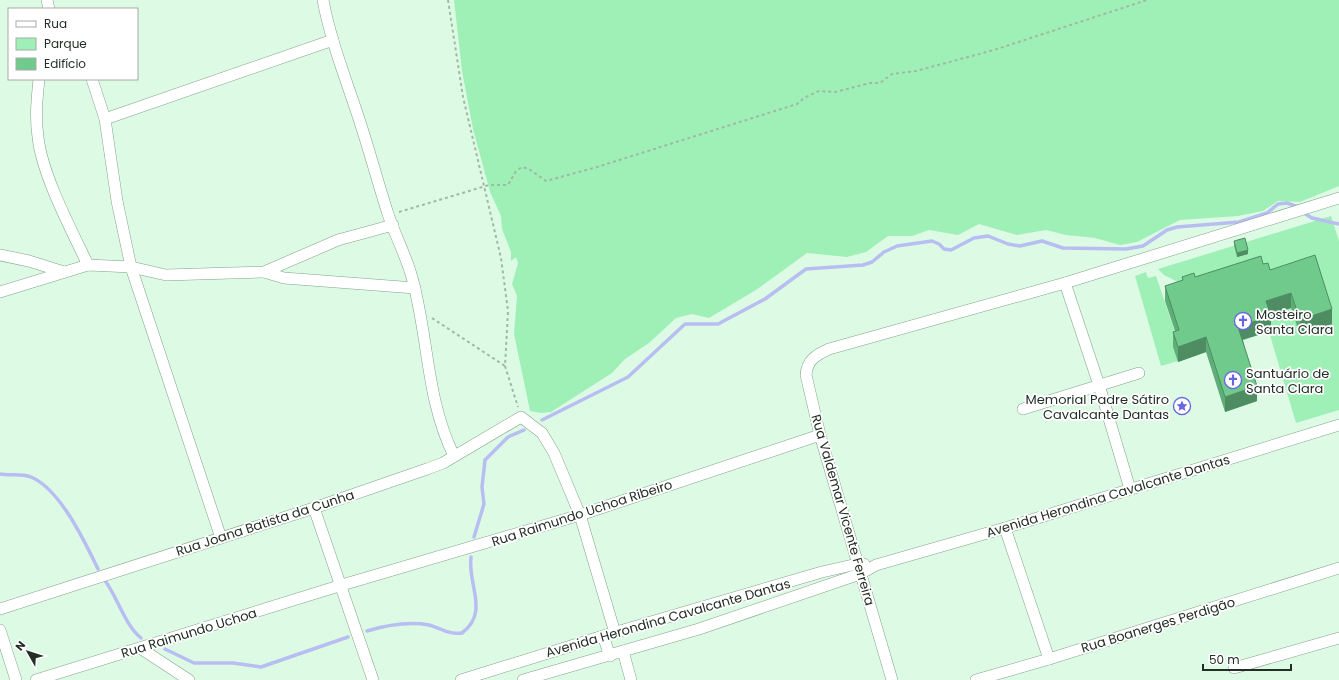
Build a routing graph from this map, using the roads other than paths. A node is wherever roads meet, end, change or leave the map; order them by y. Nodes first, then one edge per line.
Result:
1 (324, 0) edge
2 (333, 40) junction
3 (39, 80) edge
4 (92, 80) edge
5 (105, 119) junction
6 (1339, 198) edge
7 (391, 220) junction
8 (0, 255) edge
9 (88, 265) junction
10 (131, 267) junction
11 (64, 272) junction
12 (264, 272) junction
13 (1065, 283) junction
14 (415, 288) junction
15 (0, 292) edge
16 (1139, 373) dead end
17 (1099, 385) junction
18 (1023, 410) dead end
19 (1339, 425) edge
20 (820, 435) junction
21 (454, 456) junction
22 (1130, 489) junction
23 (314, 508) junction
24 (580, 515) junction
25 (1005, 528) junction
26 (220, 538) junction
27 (1339, 568) edge
28 (859, 569) junction
29 (342, 585) junction
30 (0, 609) edge
31 (0, 630) edge
32 (615, 633) junction
33 (602, 636) junction
34 (1339, 638) edge
35 (140, 648) junction
36 (623, 651) junction
37 (610, 656) junction
38 (1049, 659) junction
39 (1234, 668) dead end
40 (16, 680) edge
41 (36, 680) edge
42 (189, 680) edge
43 (373, 680) edge
44 (461, 680) edge
45 (523, 680) edge
46 (631, 680) edge
47 (892, 680) edge
48 (976, 680) edge

1 - 2 street
2 - 5 street
2 - 7 street
3 - 9 street
4 - 5 street
5 - 10 street
6 - 13 street, Rua Valdemar Vicente Ferreira
7 - 12 street
7 - 14 street
8 - 11 street
9 - 10 street
9 - 11 street
10 - 12 street
10 - 26 street
11 - 15 street
12 - 14 street
13 - 17 street
13 - 20 street, Rua Valdemar Vicente Ferreira
14 - 21 street
16 - 17 street
17 - 18 street
17 - 22 street
19 - 22 street, Avenida Herondina Cavalcante Dantas
20 - 24 street, Rua Raimundo Uchoa Ribeiro
20 - 28 street, Rua Valdemar Vicente Ferreira
21 - 23 street, Rua Joana Batista da Cunha
21 - 24 street, Rua Joana Batista da Cunha
22 - 25 street, Avenida Herondina Cavalcante Dantas
23 - 26 street, Rua Joana Batista da Cunha
23 - 29 street
24 - 29 street, Rua Raimundo Uchoa Ribeiro
24 - 32 street
25 - 28 street, Avenida Herondina Cavalcante Dantas
25 - 38 street
26 - 30 street, Rua Joana Batista da Cunha
27 - 38 street, Rua Boanerges Perdigão
28 - 32 street, Avenida Herondina Cavalcante Dantas
28 - 36 street, Avenida Herondina Cavalcante Dantas
28 - 47 street, Rua Valdemar Vicente Ferreira
29 - 35 street, Rua Raimundo Uchoa
29 - 43 street
31 - 40 street
32 - 33 street, Avenida Herondina Cavalcante Dantas
33 - 37 street
33 - 44 street, Avenida Herondina Cavalcante Dantas
34 - 39 street
35 - 41 street, Rua Raimundo Uchoa
35 - 42 street
36 - 37 street, Avenida Herondina Cavalcante Dantas
36 - 46 street
37 - 45 street, Avenida Herondina Cavalcante Dantas
38 - 48 street, Rua Boanerges Perdigão

